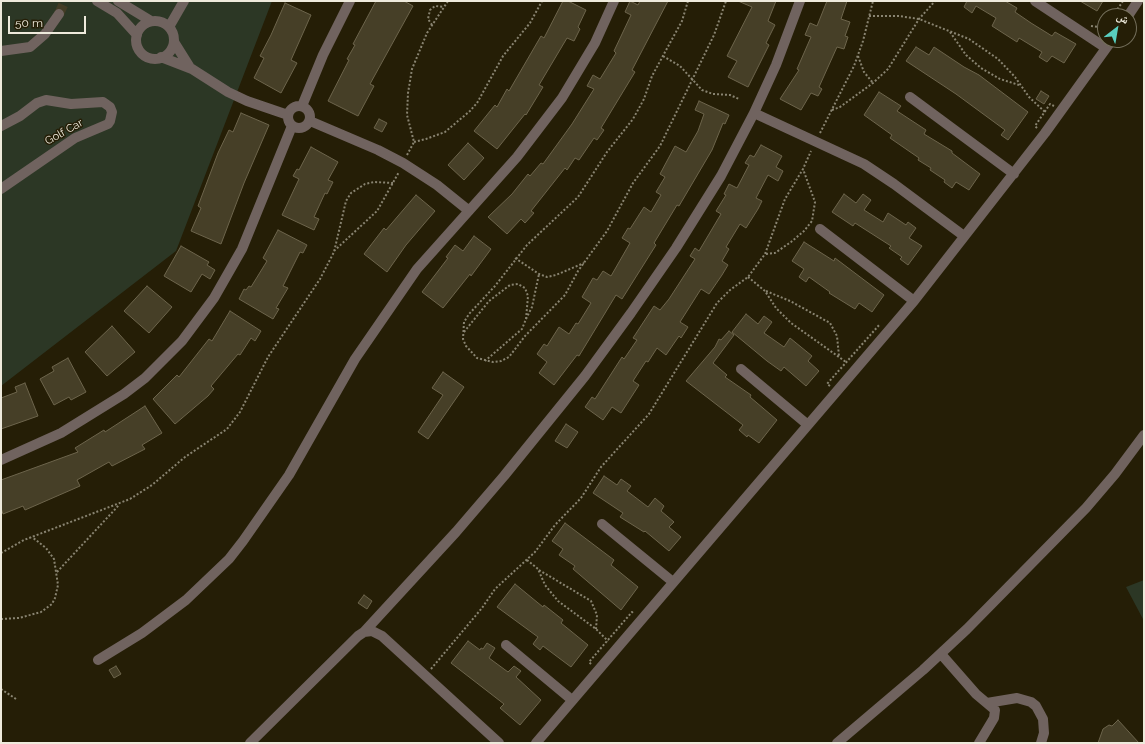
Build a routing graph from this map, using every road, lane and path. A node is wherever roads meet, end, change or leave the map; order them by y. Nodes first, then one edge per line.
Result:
1 (97, 1) edge
2 (118, 1) edge
3 (184, 1) edge
4 (350, 1) edge
5 (448, 1) edge
6 (542, 1) edge
7 (614, 1) edge
8 (688, 1) edge
9 (726, 1) edge
10 (800, 1) edge
11 (873, 1) edge
12 (935, 1) edge
13 (1035, 1) edge
14 (444, 7) junction
15 (59, 14) tunnel mouth
16 (870, 16) junction
17 (919, 19) junction
18 (150, 21) junction
19 (432, 25) junction
20 (169, 27) junction
21 (949, 31) junction
22 (137, 35) junction
23 (1097, 37) edge
24 (174, 42) junction
25 (1106, 48) edge
26 (1, 51) edge
27 (663, 56) junction
28 (858, 56) junction
29 (161, 57) junction
30 (192, 69) junction
31 (692, 80) junction
32 (873, 83) junction
33 (1020, 85) junction
34 (910, 97) dead end
35 (739, 99) dead end
36 (302, 106) junction
37 (831, 110) junction
38 (1045, 112) dead end
39 (754, 113) junction
40 (288, 115) junction
41 (310, 121) junction
42 (3, 122) edge
43 (292, 126) junction
44 (816, 141) junction
45 (414, 142) junction
46 (403, 163) junction
47 (803, 170) junction
48 (1014, 174) junction
49 (393, 183) junction
50 (1, 188) edge
51 (468, 210) junction
52 (820, 229) dead end
53 (964, 236) junction
54 (334, 252) junction
55 (765, 254) junction
56 (515, 258) junction
57 (584, 263) junction
58 (539, 274) junction
59 (748, 277) junction
60 (765, 291) junction
61 (914, 301) junction
62 (526, 319) junction
63 (462, 334) junction
64 (839, 356) junction
65 (485, 361) junction
66 (846, 362) dead end
67 (741, 369) dead end
68 (808, 425) junction
69 (1144, 435) edge
70 (1, 460) edge
71 (120, 504) junction
72 (602, 524) dead end
73 (32, 537) junction
74 (1, 553) edge
75 (528, 560) junction
76 (538, 569) junction
77 (57, 572) junction
78 (673, 582) junction
79 (1, 619) edge
80 (596, 629) junction
81 (364, 632) junction
82 (608, 641) dead end
83 (506, 645) dead end
84 (941, 654) junction
85 (98, 660) dead end
86 (425, 676) junction
87 (1, 689) edge
88 (16, 699) dead end
89 (572, 700) junction
90 (987, 703) junction
91 (250, 743) edge
92 (499, 743) edge
93 (536, 743) edge
94 (837, 743) edge
95 (979, 743) edge
96 (1041, 743) edge

1 - 22 street
2 - 18 street
3 - 20 street
4 - 36 street
5 - 14 path
6 - 45 path
7 - 51 street
8 - 27 path
9 - 31 path
10 - 39 street
11 - 16 path
12 - 17 path
13 - 23 street
14 - 19 path
14 - 19 path
15 - 26 street
16 - 17 path
16 - 28 path
17 - 21 path
17 - 32 path
18 - 20 street
18 - 22 street
19 - 45 path
20 - 24 street
21 - 33 path
21 - 33 path
22 - 29 street
24 - 29 street
24 - 30 street
25 - 48 street
27 - 31 path
27 - 56 path
28 - 32 path
28 - 37 path
29 - 30 street
30 - 40 street
31 - 35 path
31 - 57 path
32 - 37 path
33 - 38 path
34 - 48 street
36 - 40 street
36 - 41 street
37 - 44 path
39 - 44 street
39 - 81 street
40 - 43 street
41 - 43 street
41 - 46 street
42 - 50 street, Golf Car
43 - 70 street
44 - 47 path
44 - 53 street
45 - 46 path
46 - 49 path
46 - 51 street
47 - 55 path
47 - 55 path
48 - 53 street
49 - 54 path
49 - 54 path
51 - 85 street
52 - 61 street
53 - 61 street
54 - 71 path
55 - 59 path
56 - 58 path
56 - 63 path
57 - 58 path
57 - 65 path
58 - 62 path
59 - 60 path
59 - 75 path
60 - 64 path
60 - 64 path
61 - 68 street
62 - 63 path
62 - 65 path
63 - 65 path
64 - 66 path
67 - 68 street
68 - 78 street
69 - 84 street
71 - 73 path
71 - 77 path
72 - 78 street
73 - 74 path
73 - 77 path
75 - 76 path
75 - 86 path
76 - 80 path
76 - 80 path
77 - 79 path
78 - 89 street
80 - 82 path
81 - 86 street
81 - 91 street
83 - 89 street
84 - 90 street
84 - 94 street
86 - 92 street
87 - 88 path
89 - 93 street
90 - 95 street
90 - 96 street

